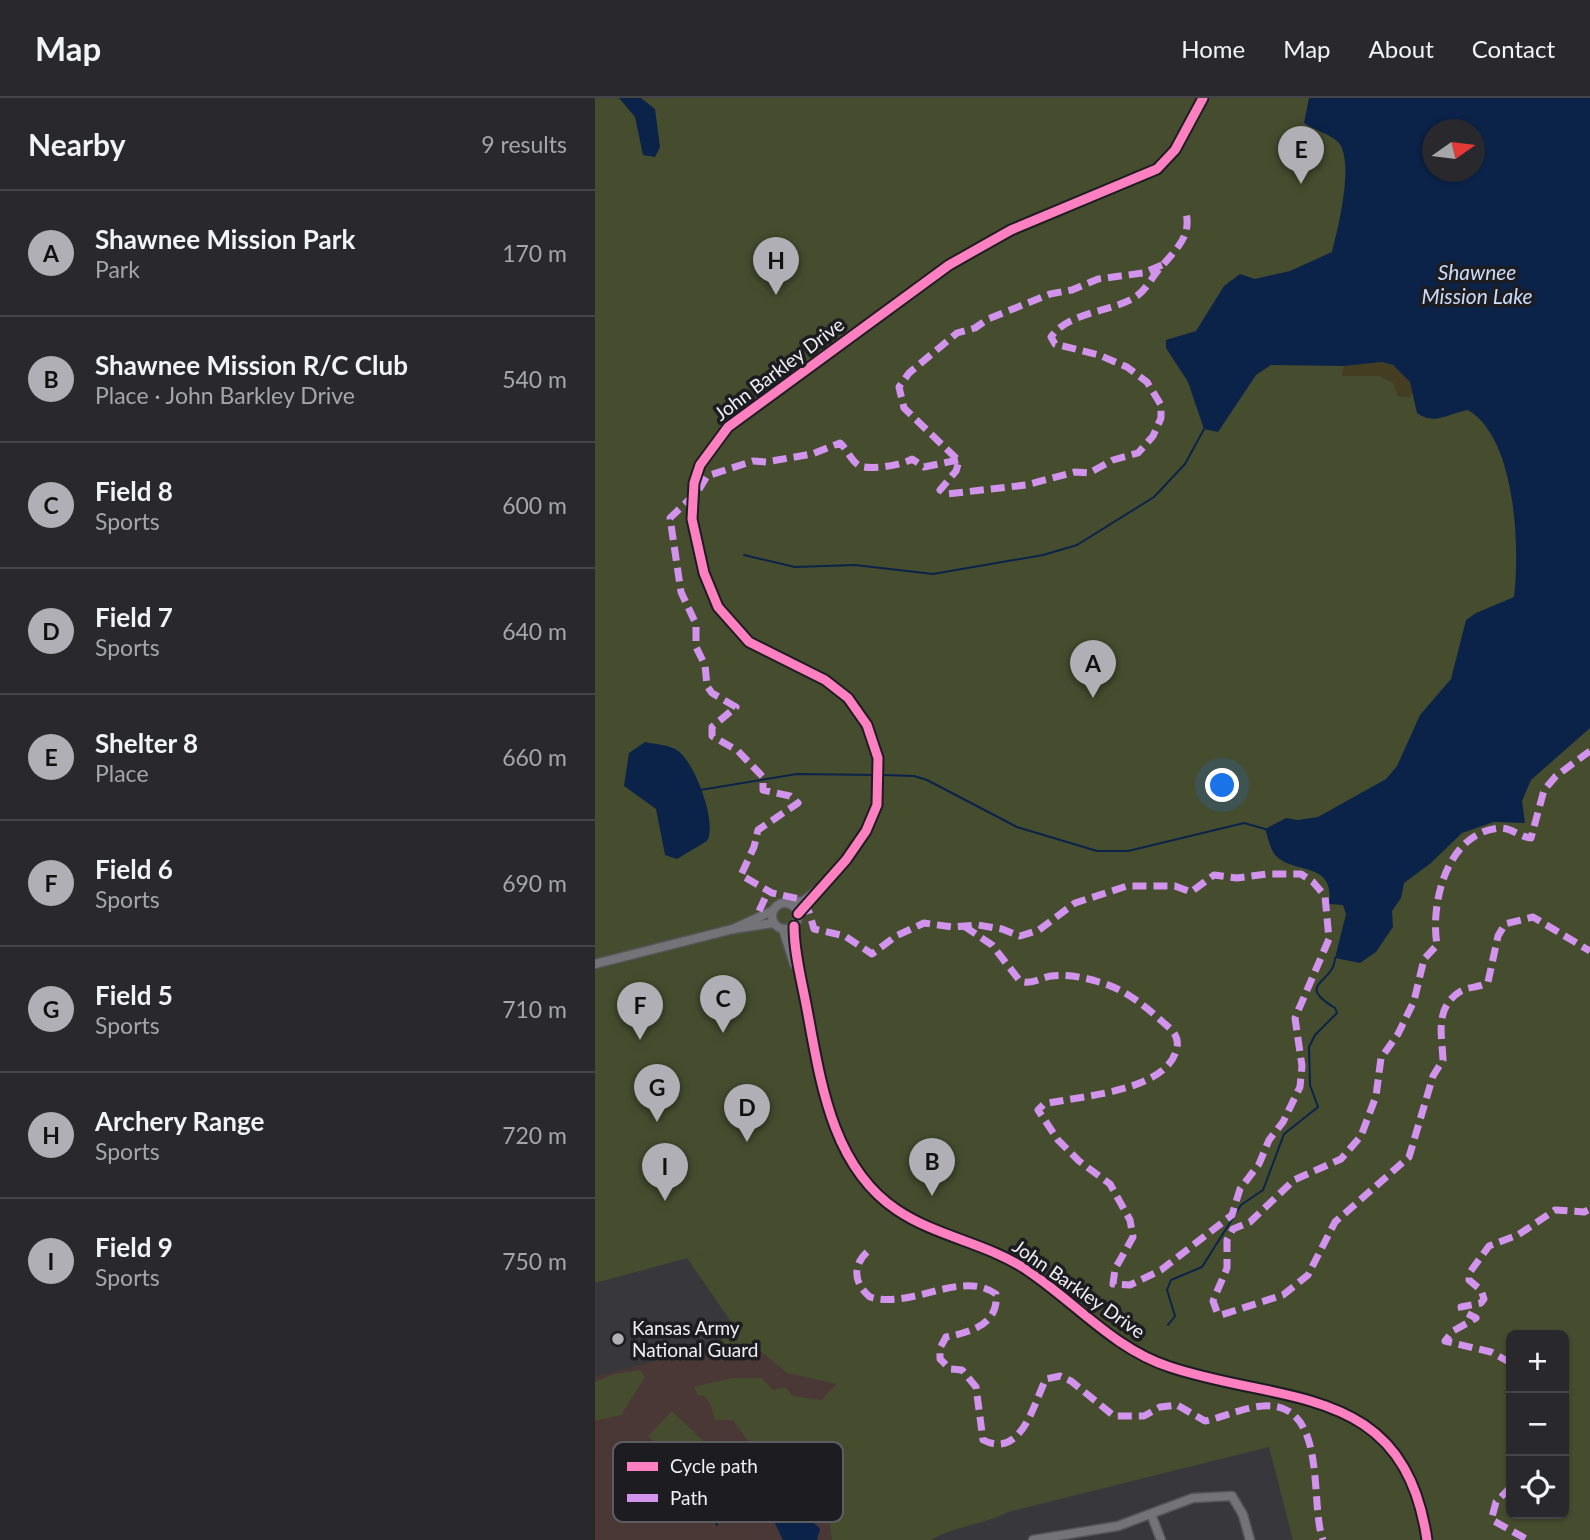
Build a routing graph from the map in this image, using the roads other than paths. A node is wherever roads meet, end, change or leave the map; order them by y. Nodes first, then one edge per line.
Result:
1 (1203, 98) edge
2 (827, 882) junction
3 (787, 903) junction
4 (772, 911) junction
5 (798, 914) junction
6 (773, 923) junction
7 (794, 926) junction
8 (733, 929) junction
9 (783, 929) junction
10 (595, 964) edge
11 (800, 975) junction
12 (1151, 1514) junction
13 (1033, 1540) edge
14 (1161, 1540) edge
15 (1250, 1540) edge
16 (1427, 1540) edge

1 - 2 street, John Barkley Drive
2 - 3 street
2 - 5 street
3 - 4 street
3 - 5 street
4 - 6 street
4 - 8 street
5 - 7 street
6 - 8 street
6 - 9 street
7 - 9 street
7 - 11 street
8 - 10 street
9 - 11 street
11 - 16 street, John Barkley Drive
12 - 13 street
12 - 14 street
12 - 15 street

